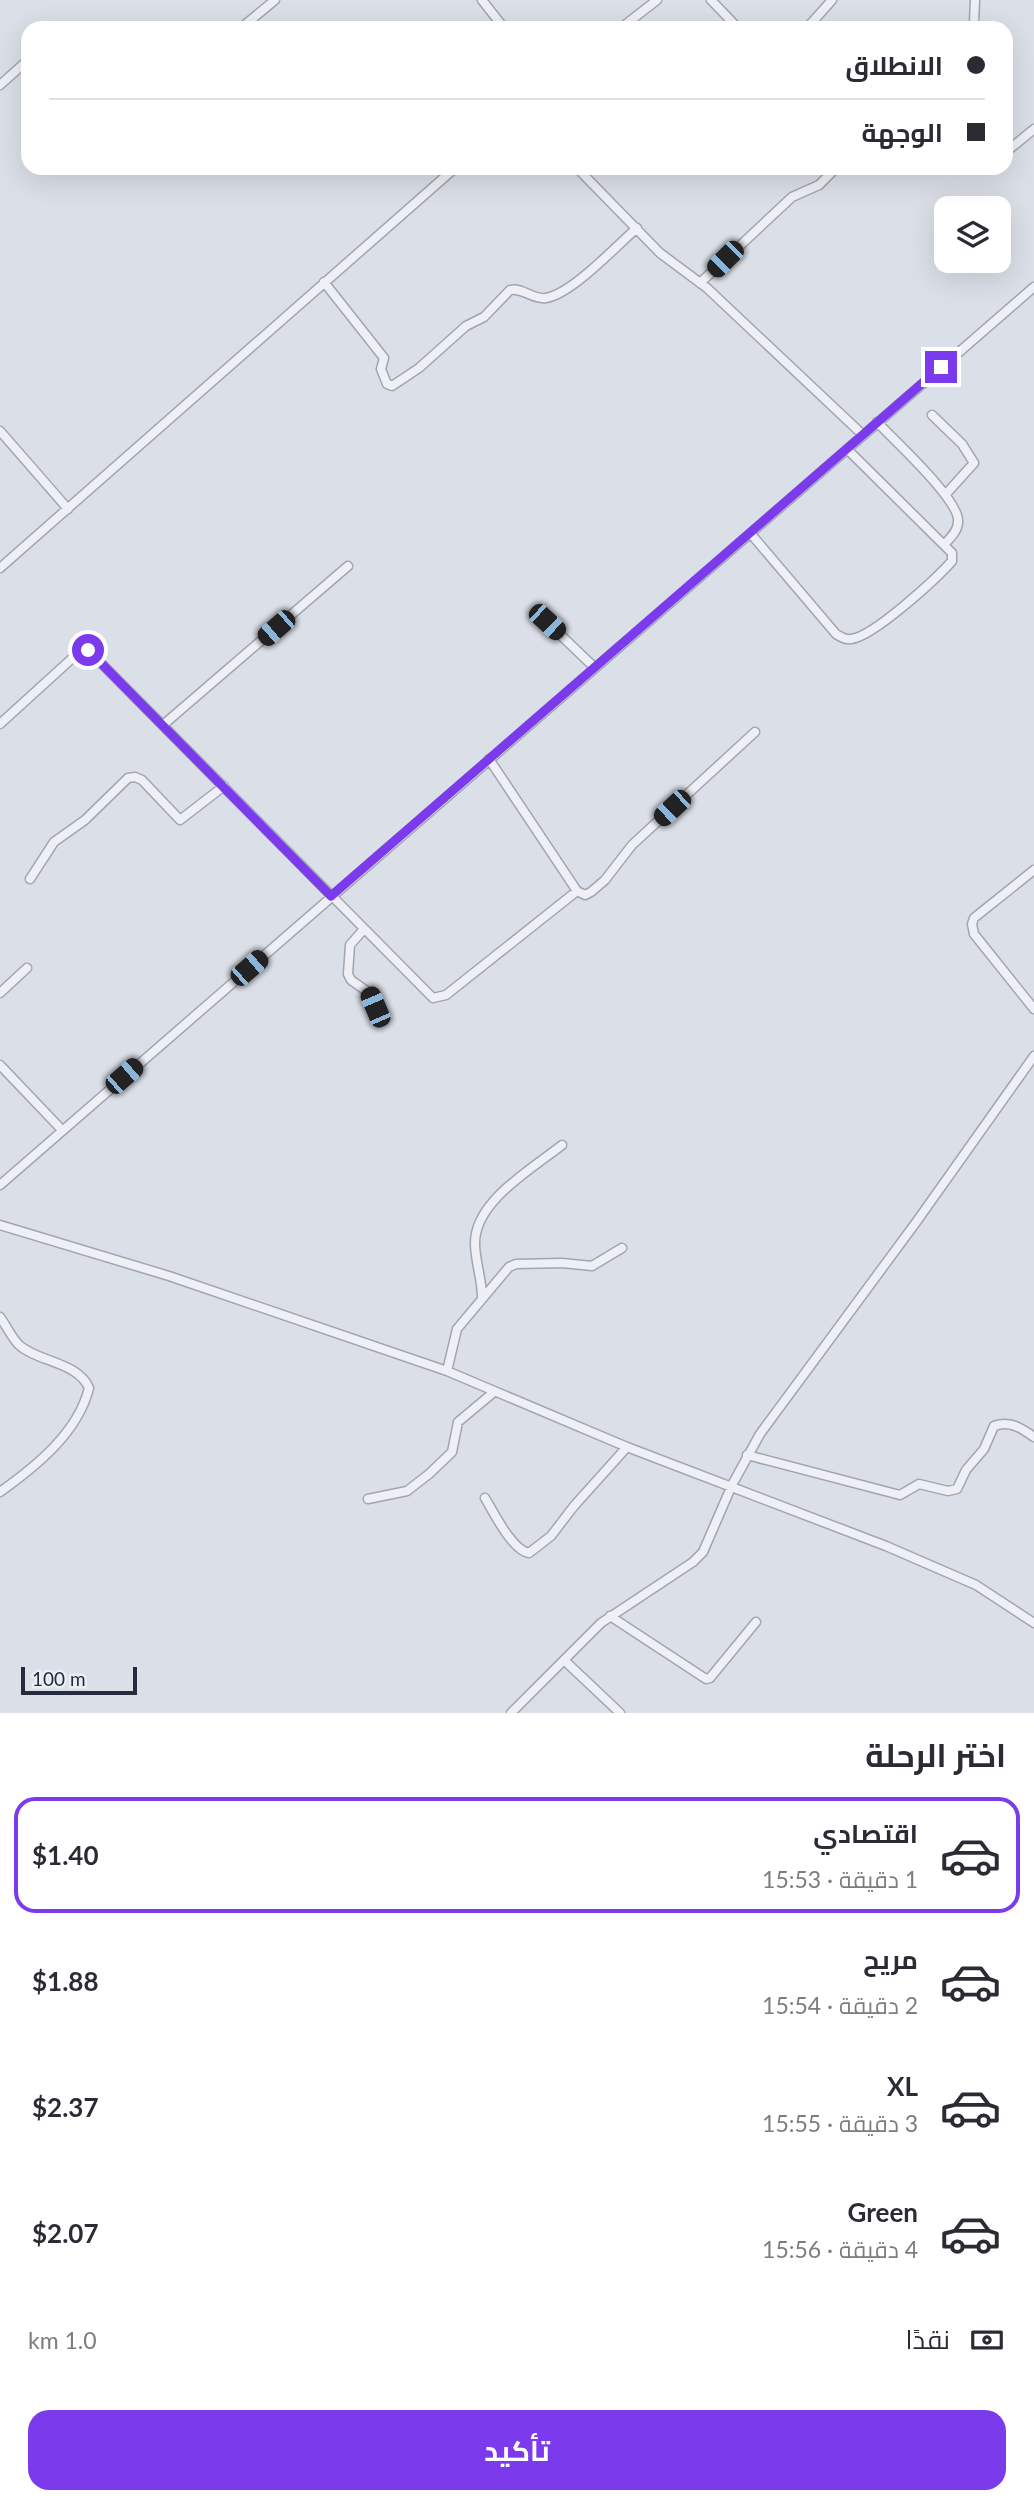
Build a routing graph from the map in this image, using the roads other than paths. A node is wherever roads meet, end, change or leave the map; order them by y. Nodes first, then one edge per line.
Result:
1 (275, 0) edge
2 (482, 0) edge
3 (657, 0) edge
4 (711, 0) edge
5 (832, 0) edge
6 (975, 0) edge
7 (250, 21) edge
8 (498, 21) edge
9 (630, 21) edge
10 (731, 21) edge
11 (813, 21) edge
12 (974, 21) edge
13 (21, 66) edge
14 (0, 85) edge
15 (1034, 128) edge
16 (1013, 146) edge
17 (447, 175) edge
18 (584, 175) edge
19 (829, 175) edge
20 (637, 228) junction
21 (324, 282) junction
22 (700, 284) junction
23 (1034, 287) edge
24 (932, 415) dead end
25 (877, 422) junction
26 (0, 431) edge
27 (863, 435) junction
28 (847, 449) junction
29 (946, 494) junction
30 (68, 509) junction
31 (751, 534) junction
32 (944, 545) junction
33 (348, 566) dead end
34 (0, 568) edge
35 (547, 622) dead end
36 (595, 668) junction
37 (0, 724) edge
38 (163, 725) junction
39 (755, 732) dead end
40 (489, 759) junction
41 (224, 786) junction
42 (1034, 870) edge
43 (30, 879) dead end
44 (578, 891) junction
45 (331, 896) junction
46 (364, 929) junction
47 (27, 968) dead end
48 (0, 993) edge
49 (1034, 1009) edge
50 (381, 1020) dead end
51 (1034, 1056) edge
52 (0, 1065) edge
53 (62, 1130) junction
54 (562, 1145) dead end
55 (0, 1185) edge
56 (0, 1225) edge
57 (622, 1248) dead end
58 (482, 1297) junction
59 (0, 1317) edge
60 (447, 1371) junction
61 (494, 1392) junction
62 (1034, 1437) edge
63 (627, 1447) junction
64 (747, 1455) junction
65 (732, 1485) junction
66 (0, 1492) edge
67 (485, 1498) dead end
68 (368, 1499) dead end
69 (610, 1616) junction
70 (756, 1622) dead end
71 (1034, 1623) edge
72 (565, 1661) junction
73 (511, 1713) edge
74 (620, 1713) edge

1 - 7 street
2 - 8 street
3 - 9 street
4 - 10 street
5 - 11 street
6 - 12 street
13 - 14 street
15 - 16 street
17 - 21 street
18 - 20 street
19 - 22 street
20 - 21 street
20 - 22 street
21 - 30 street
22 - 27 street
23 - 25 street
24 - 29 street
25 - 27 street
25 - 29 street
26 - 30 street
27 - 28 street
28 - 31 street
28 - 32 street
29 - 32 street
30 - 34 street
31 - 32 street
31 - 36 street
33 - 38 street
35 - 36 street
36 - 40 street
37 - 38 street
38 - 41 street
39 - 44 street
40 - 44 street
40 - 45 street
41 - 43 street
41 - 45 street
42 - 49 street
44 - 46 street
45 - 46 street
45 - 53 street
46 - 50 street
47 - 48 street
51 - 64 street
52 - 53 street
53 - 55 street
54 - 58 street
56 - 60 street
57 - 58 street
58 - 60 street
59 - 66 street
60 - 61 street
61 - 63 street
61 - 68 street
62 - 64 street
63 - 65 street
63 - 67 street
64 - 65 street
65 - 69 street
65 - 71 street
69 - 70 street
69 - 72 street
72 - 73 street
72 - 74 street

